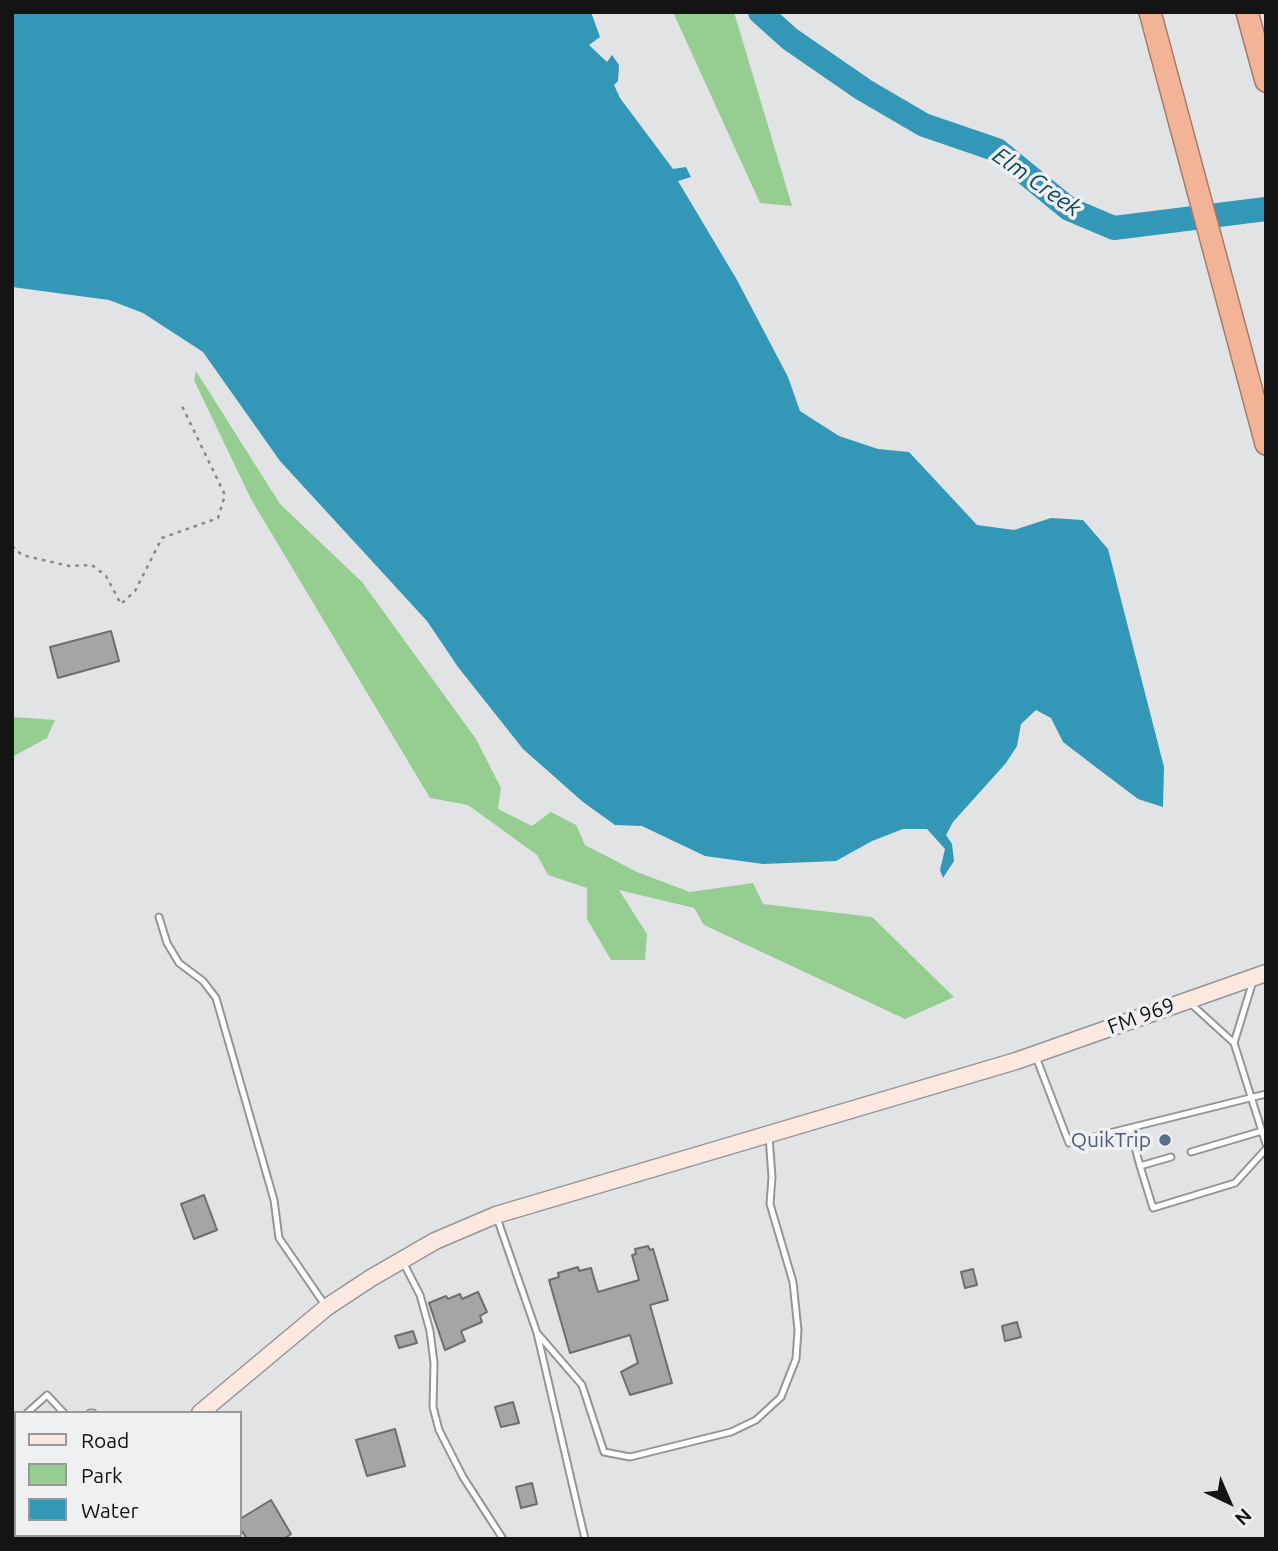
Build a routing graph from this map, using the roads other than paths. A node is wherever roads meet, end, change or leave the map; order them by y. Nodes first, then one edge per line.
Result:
1 (1150, 12) edge
2 (1247, 12) edge
3 (1266, 81) edge
4 (1266, 443) edge
5 (159, 917) dead end
6 (1260, 975) edge
7 (1186, 1000) junction
8 (1234, 1043) junction
9 (1035, 1054) junction
10 (1266, 1094) edge
11 (1252, 1097) junction
12 (1130, 1128) junction
13 (1262, 1131) junction
14 (768, 1133) junction
15 (1266, 1147) edge
16 (1191, 1152) dead end
17 (1171, 1157) dead end
18 (1140, 1166) junction
19 (496, 1215) junction
20 (401, 1260) junction
21 (327, 1307) junction
22 (537, 1333) junction
23 (30, 1411) edge
24 (62, 1411) edge
25 (202, 1411) edge
26 (503, 1539) edge
27 (585, 1539) edge

1 - 4 highway
2 - 3 highway
5 - 21 lane
6 - 7 main road, FM 969 / FM 969
6 - 8 lane
7 - 8 lane
7 - 9 main road, FM 969 / FM 969
8 - 11 lane
9 - 12 lane
9 - 14 main road, FM 969 / FM 969
10 - 11 lane
11 - 12 lane
11 - 13 lane
12 - 18 lane
13 - 15 lane
13 - 16 lane
14 - 19 main road, FM 969
14 - 22 lane
15 - 18 lane
17 - 18 lane
19 - 20 main road, FM 969
19 - 22 lane
20 - 21 main road, FM 969
20 - 26 lane
21 - 25 main road, FM 969
22 - 27 lane
23 - 24 lane

